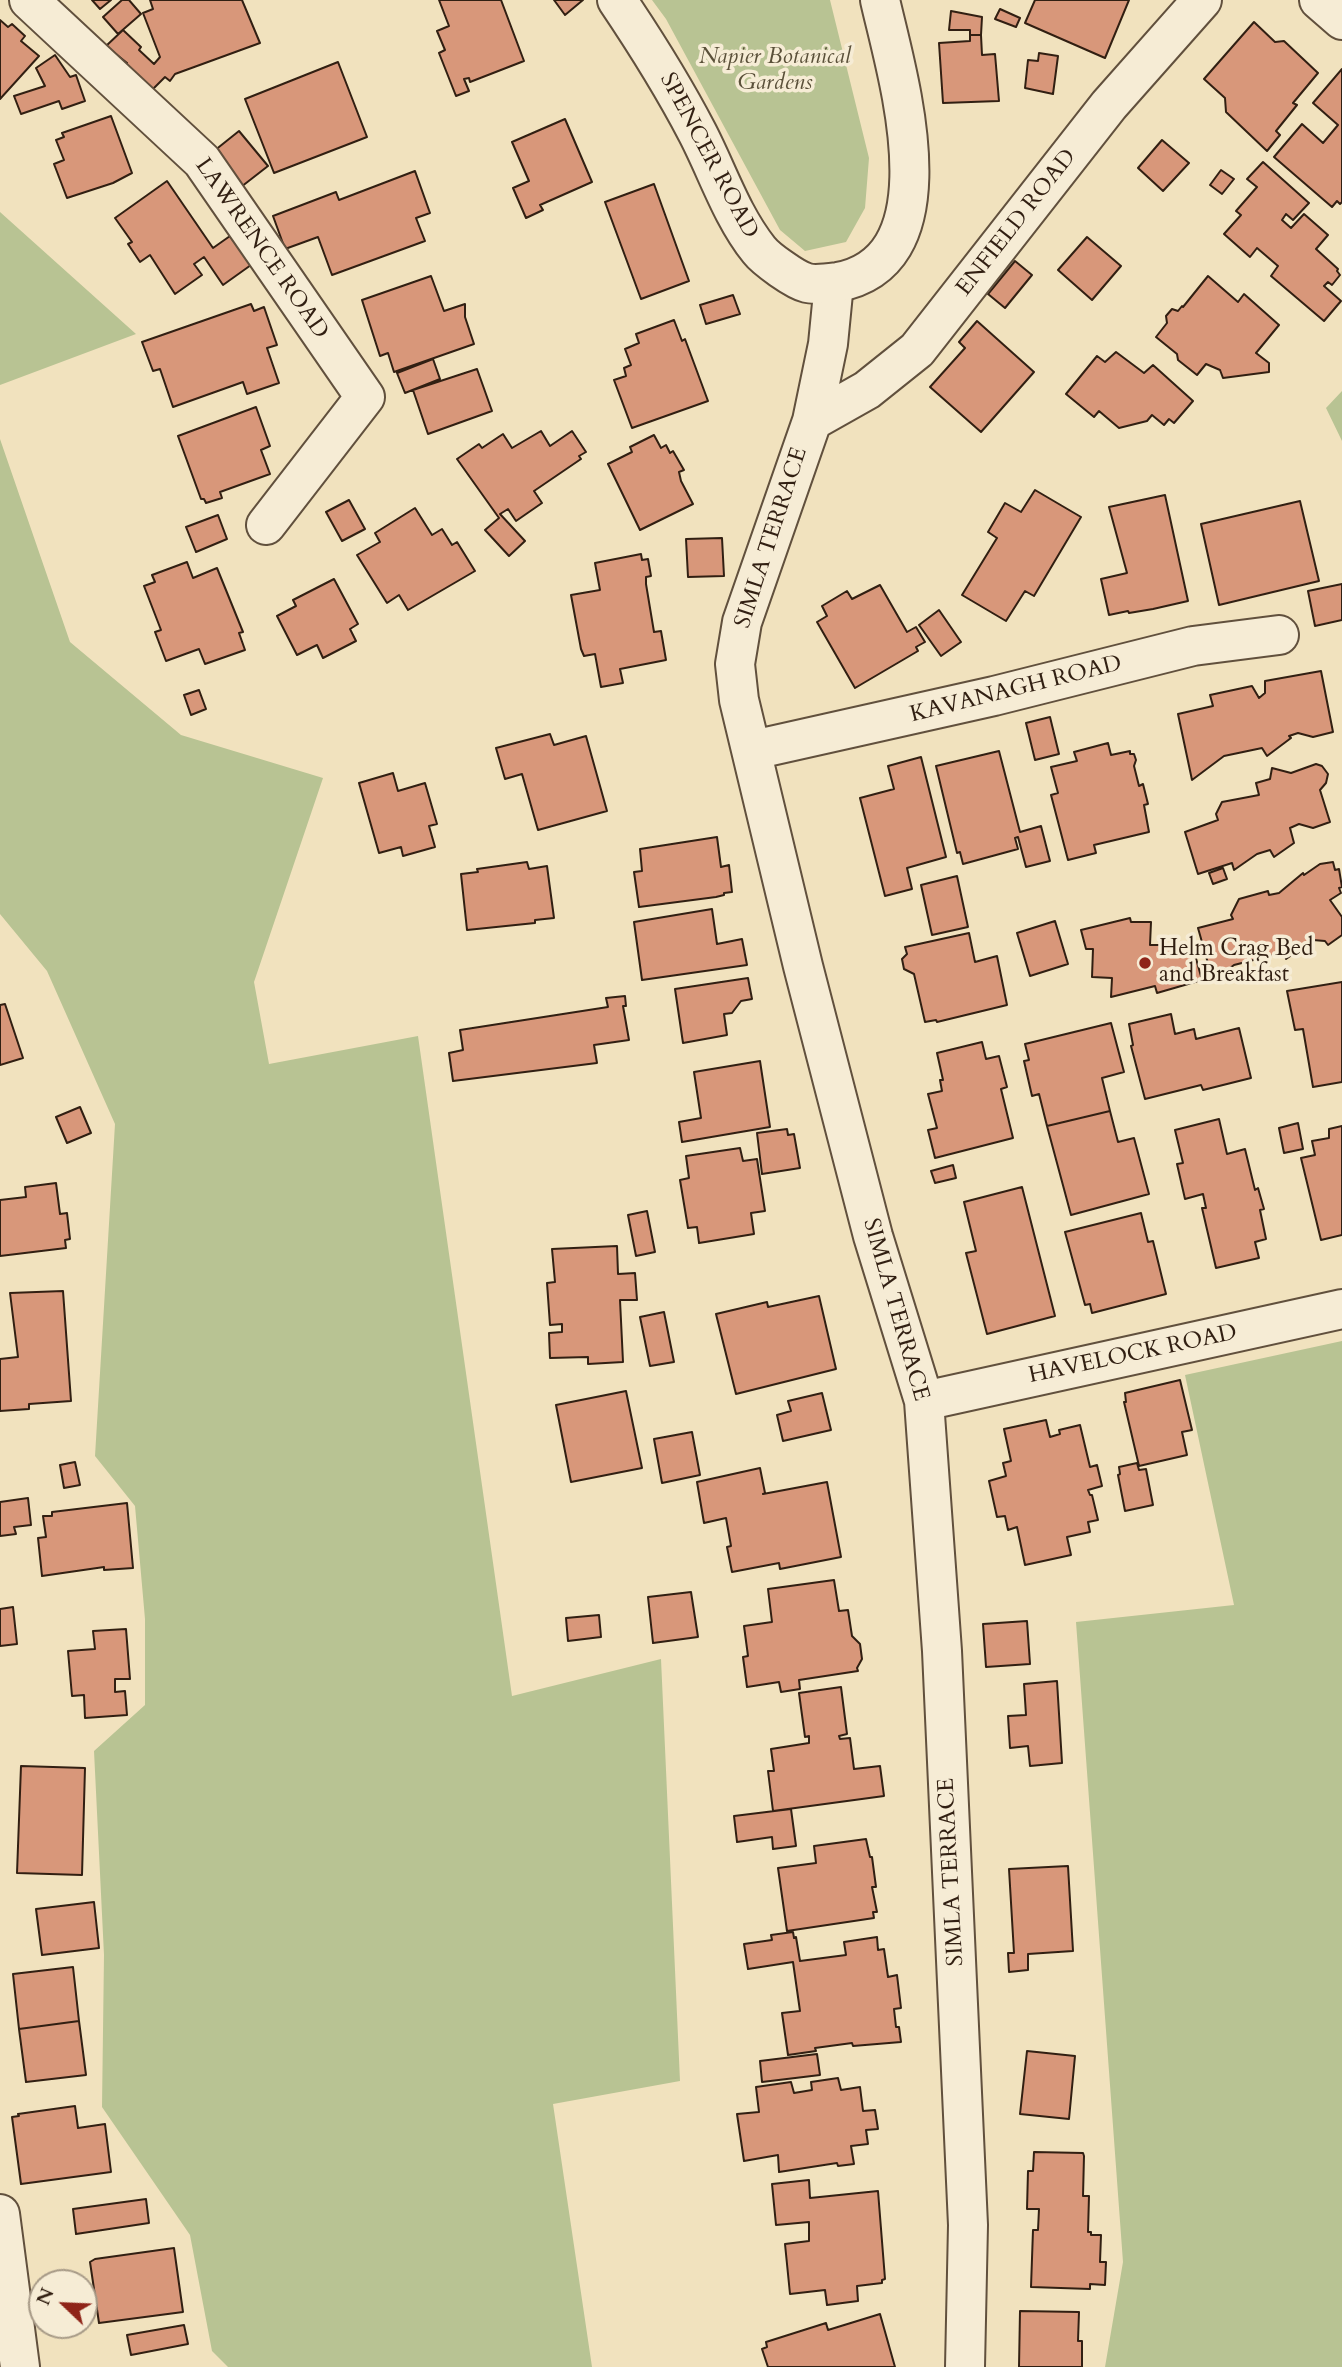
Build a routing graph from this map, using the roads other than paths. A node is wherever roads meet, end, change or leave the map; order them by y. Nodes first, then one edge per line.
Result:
1 (29, 0) edge
2 (617, 0) edge
3 (880, 0) edge
4 (1202, 0) edge
5 (1320, 0) edge
6 (1342, 20) edge
7 (834, 282) junction
8 (812, 421) junction
9 (266, 525) dead end
10 (1279, 635) dead end
11 (753, 750) junction
12 (1342, 1309) edge
13 (923, 1401) junction
14 (1, 2227) edge
15 (20, 2367) edge
16 (965, 2367) edge

1 - 9 street, LAWRENCE ROAD
2 - 7 street, SPENCER ROAD
3 - 7 street, SPENCER ROAD
4 - 8 street, ENFIELD ROAD
5 - 6 street
7 - 8 street, SIMLA TERRACE
8 - 11 street, SIMLA TERRACE
10 - 11 street, KAVANAGH ROAD
11 - 13 street, SIMLA TERRACE
12 - 13 street, HAVELOCK ROAD
13 - 16 street, SIMLA TERRACE
14 - 15 street

